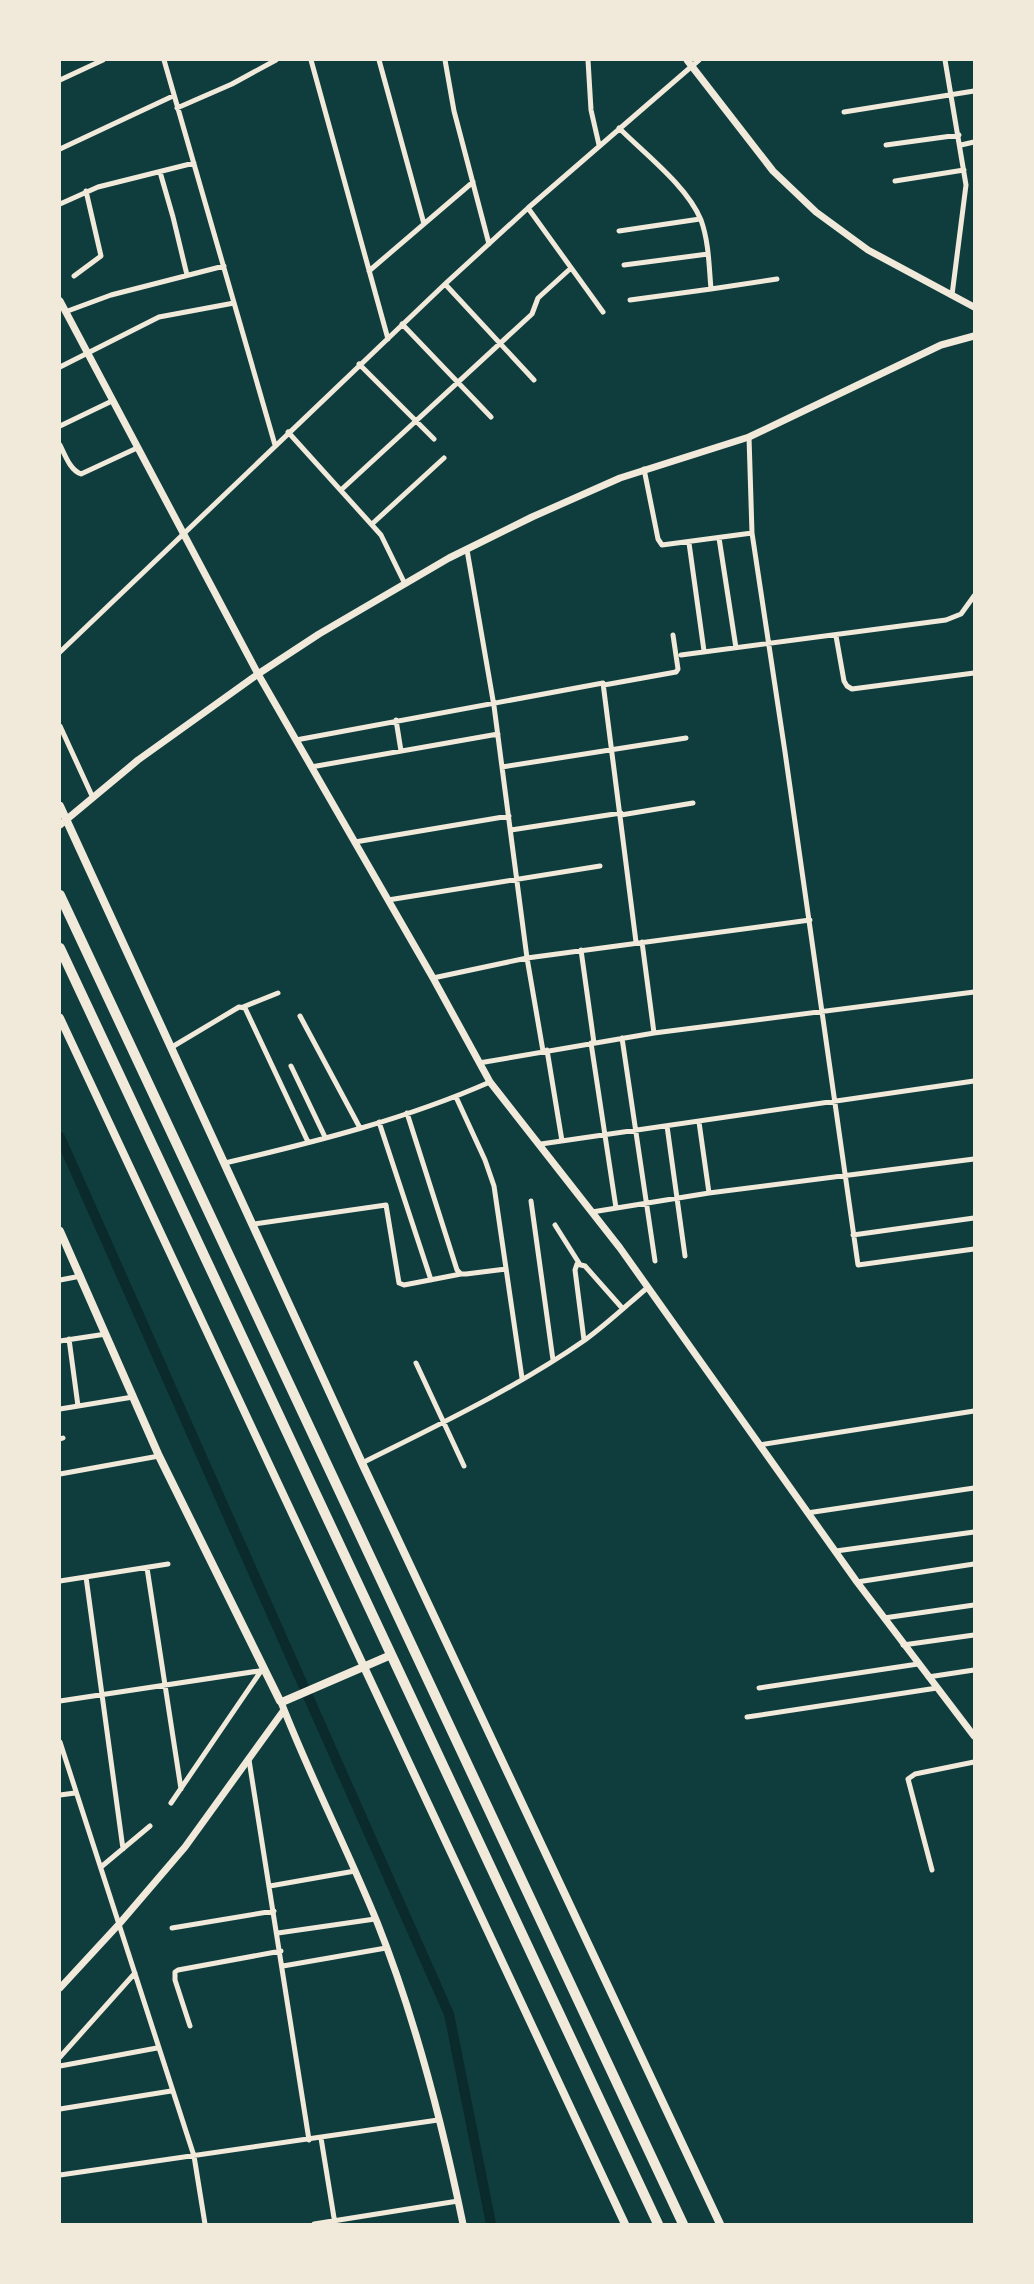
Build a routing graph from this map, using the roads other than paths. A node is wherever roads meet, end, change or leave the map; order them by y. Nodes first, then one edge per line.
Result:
1 (103, 60) edge
2 (164, 60) edge
3 (276, 60) edge
4 (311, 60) edge
5 (379, 60) edge
6 (445, 60) edge
7 (588, 60) edge
8 (945, 60) edge
9 (693, 61) edge
10 (60, 80) edge
11 (975, 91) edge
12 (951, 95) junction
13 (173, 96) junction
14 (177, 108) junction
15 (844, 112) dead end
16 (619, 128) junction
17 (959, 135) junction
18 (975, 142) edge
19 (600, 145) junction
20 (886, 145) dead end
21 (961, 145) junction
22 (60, 149) edge
23 (194, 163) junction
24 (964, 170) junction
25 (160, 173) junction
26 (895, 181) dead end
27 (473, 182) junction
28 (86, 191) junction
29 (60, 204) edge
30 (528, 208) junction
31 (700, 219) junction
32 (424, 224) junction
33 (619, 231) dead end
34 (489, 244) junction
35 (708, 254) junction
36 (624, 265) dead end
37 (224, 266) junction
38 (571, 268) junction
39 (369, 271) junction
40 (187, 275) junction
41 (74, 276) dead end
42 (777, 279) dead end
43 (445, 284) junction
44 (711, 289) junction
45 (952, 295) junction
46 (629, 300) dead end
47 (60, 301) edge
48 (234, 303) junction
49 (975, 307) edge
50 (63, 311) edge
51 (604, 312) dead end
52 (402, 324) junction
53 (975, 336) edge
54 (388, 339) junction
55 (499, 343) junction
56 (87, 354) junction
57 (359, 364) junction
58 (60, 367) edge
59 (534, 380) dead end
60 (458, 382) junction
61 (111, 401) junction
62 (491, 417) dead end
63 (415, 421) junction
64 (60, 426) edge
65 (288, 432) junction
66 (749, 437) junction
67 (434, 439) dead end
68 (60, 445) edge
69 (275, 445) junction
70 (137, 447) junction
71 (444, 458) dead end
72 (644, 469) junction
73 (341, 490) junction
74 (372, 524) junction
75 (182, 533) junction
76 (752, 533) junction
77 (719, 538) junction
78 (689, 543) junction
79 (467, 550) junction
80 (405, 584) junction
81 (975, 596) edge
82 (673, 635) dead end
83 (836, 636) junction
84 (769, 645) junction
85 (736, 648) junction
86 (60, 652) edge
87 (704, 652) junction
88 (681, 655) dead end
89 (975, 673) edge
90 (258, 674) junction
91 (604, 685) junction
92 (493, 702) junction
93 (396, 720) junction
94 (60, 726) edge
95 (498, 734) junction
96 (685, 738) dead end
97 (296, 740) junction
98 (612, 750) junction
99 (401, 751) junction
100 (311, 767) junction
101 (502, 767) junction
102 (93, 798) junction
103 (693, 803) dead end
104 (60, 806) edge
105 (621, 814) junction
106 (509, 817) junction
107 (63, 823) edge
108 (511, 830) junction
109 (355, 842) junction
110 (600, 866) dead end
111 (518, 879) junction
112 (60, 895) edge
113 (388, 900) junction
114 (810, 919) junction
115 (639, 942) junction
116 (60, 948) edge
117 (581, 950) junction
118 (527, 958) junction
119 (433, 978) junction
120 (975, 992) edge
121 (278, 993) dead end
122 (243, 1007) junction
123 (823, 1010) junction
124 (300, 1016) dead end
125 (60, 1018) edge
126 (654, 1033) junction
127 (622, 1038) junction
128 (592, 1043) junction
129 (172, 1047) junction
130 (545, 1050) junction
131 (479, 1063) junction
132 (291, 1066) dead end
133 (975, 1081) edge
134 (490, 1083) junction
135 (456, 1097) junction
136 (835, 1101) junction
137 (407, 1113) junction
138 (379, 1122) junction
139 (699, 1122) junction
140 (667, 1126) junction
141 (360, 1128) junction
142 (637, 1130) junction
143 (605, 1135) junction
144 (325, 1137) junction
145 (562, 1141) junction
146 (308, 1142) junction
147 (541, 1144) junction
148 (975, 1159) edge
149 (225, 1163) junction
150 (846, 1176) junction
151 (709, 1194) junction
152 (678, 1198) junction
153 (531, 1201) dead end
154 (646, 1203) junction
155 (616, 1208) junction
156 (592, 1212) junction
157 (975, 1218) edge
158 (254, 1224) junction
159 (555, 1226) dead end
160 (853, 1235) junction
161 (61, 1237) edge
162 (975, 1249) edge
163 (685, 1256) dead end
164 (655, 1261) dead end
165 (579, 1264) junction
166 (506, 1269) junction
167 (461, 1274) junction
168 (81, 1276) junction
169 (60, 1280) edge
170 (430, 1280) junction
171 (647, 1288) junction
172 (623, 1309) junction
173 (106, 1334) junction
174 (69, 1339) junction
175 (584, 1340) junction
176 (60, 1341) edge
177 (553, 1360) junction
178 (416, 1363) dead end
179 (522, 1378) junction
180 (133, 1397) junction
181 (78, 1406) junction
182 (60, 1409) edge
183 (975, 1411) edge
184 (443, 1422) junction
185 (759, 1445) junction
186 (159, 1457) junction
187 (362, 1463) junction
188 (464, 1466) dead end
189 (60, 1474) edge
190 (975, 1488) edge
191 (807, 1513) junction
192 (975, 1532) edge
193 (836, 1551) junction
194 (168, 1564) dead end
195 (975, 1564) edge
196 (147, 1568) junction
197 (86, 1577) junction
198 (60, 1581) edge
199 (857, 1582) junction
200 (975, 1605) edge
201 (884, 1618) junction
202 (975, 1635) edge
203 (904, 1645) junction
204 (391, 1655) junction
205 (918, 1664) junction
206 (363, 1666) junction
207 (975, 1670) edge
208 (263, 1671) junction
209 (928, 1677) junction
210 (166, 1685) junction
211 (759, 1688) dead end
212 (937, 1688) junction
213 (102, 1695) junction
214 (60, 1701) edge
215 (283, 1706) junction
216 (747, 1717) dead end
217 (975, 1736) edge
218 (60, 1742) edge
219 (249, 1760) junction
220 (975, 1762) edge
221 (181, 1789) junction
222 (75, 1793) junction
223 (60, 1795) edge
224 (171, 1803) dead end
225 (150, 1826) dead end
226 (123, 1849) junction
227 (101, 1867) junction
228 (932, 1870) dead end
229 (355, 1871) junction
230 (270, 1886) junction
231 (274, 1911) junction
232 (376, 1919) junction
233 (120, 1923) junction
234 (172, 1927) dead end
235 (278, 1933) junction
236 (386, 1948) junction
237 (281, 1951) junction
238 (283, 1966) junction
239 (135, 1973) junction
240 (60, 1989) edge
241 (190, 2026) dead end
242 (158, 2048) junction
243 (60, 2057) edge
244 (60, 2067) edge
245 (171, 2091) junction
246 (60, 2109) edge
247 (438, 2120) junction
248 (321, 2138) junction
249 (309, 2140) junction
250 (194, 2156) junction
251 (60, 2175) edge
252 (458, 2201) junction
253 (335, 2223) edge
254 (205, 2224) edge
255 (314, 2224) edge
256 (463, 2224) edge
257 (625, 2224) edge
258 (658, 2224) edge
259 (683, 2224) edge
260 (720, 2224) edge

1 - 10 street
2 - 13 street
3 - 14 street
4 - 39 street
5 - 32 street
6 - 27 street
7 - 19 street
8 - 12 street
9 - 16 street
9 - 45 street
11 - 12 street
12 - 15 street
12 - 17 street
13 - 14 street
13 - 22 street
14 - 23 street
16 - 19 street
16 - 31 street
17 - 20 street
17 - 21 street
18 - 21 street
19 - 30 street
21 - 24 street
23 - 25 street
23 - 37 street
24 - 26 street
24 - 45 street
25 - 28 street
25 - 40 street
27 - 32 street
27 - 34 street
28 - 29 street
28 - 41 street
30 - 34 street
30 - 38 street
31 - 33 street
31 - 35 street
32 - 39 street
34 - 43 street
35 - 36 street
35 - 44 street
37 - 40 street
37 - 48 street
38 - 51 street
38 - 55 street
39 - 54 street
40 - 50 street
42 - 44 street
43 - 52 street
43 - 55 street
44 - 46 street
45 - 49 street
47 - 50 street
48 - 56 street
48 - 69 street
50 - 56 street
52 - 54 street
52 - 60 street
53 - 66 street
54 - 57 street
55 - 59 street
55 - 60 street
56 - 58 street
56 - 61 street
57 - 63 street
57 - 65 street
60 - 62 street
60 - 63 street
61 - 64 street
61 - 70 street
63 - 67 street
63 - 73 street
65 - 69 street
65 - 73 street
66 - 72 street
66 - 76 street
68 - 70 street
69 - 75 street
70 - 75 street
71 - 74 street
72 - 78 street
72 - 79 street
73 - 74 street
74 - 80 street
75 - 86 street
75 - 90 street
76 - 77 street
76 - 84 street
77 - 78 street
77 - 85 street
78 - 87 street
79 - 80 street
79 - 92 street
80 - 90 street
81 - 83 street
82 - 91 street
83 - 84 street
83 - 89 street
84 - 85 street
84 - 114 street
85 - 87 street
87 - 88 street
90 - 97 street
90 - 102 street
91 - 92 street
91 - 98 street
92 - 93 street
92 - 95 street
93 - 97 street
93 - 99 street
94 - 102 street
95 - 99 street
95 - 101 street
96 - 98 street
97 - 100 street
98 - 101 street
98 - 105 street
99 - 100 street
100 - 109 street
101 - 106 street
102 - 107 street
103 - 105 street
104 - 107 main road
105 - 108 street
105 - 115 street
106 - 108 street
106 - 109 street
107 - 129 main road
108 - 111 street
109 - 113 street
110 - 111 street
111 - 113 street
111 - 118 street
112 - 259 highway
113 - 119 street
114 - 115 street
114 - 123 street
115 - 117 street
115 - 126 street
116 - 204 highway
117 - 118 street
117 - 128 street
118 - 119 street
118 - 130 street
119 - 131 street
120 - 123 street
121 - 122 street
122 - 129 street
122 - 146 street
123 - 126 street
123 - 136 street
124 - 141 street
125 - 206 main road
126 - 127 street
127 - 128 street
127 - 142 street
128 - 130 street
128 - 143 street
129 - 149 main road
130 - 131 street
130 - 145 street
131 - 134 street
132 - 144 street
133 - 136 street
134 - 135 street
134 - 147 street
135 - 137 street
135 - 166 street
136 - 139 street
136 - 150 street
137 - 138 street
137 - 167 street
138 - 141 street
138 - 170 street
139 - 140 street
139 - 151 street
140 - 142 street
140 - 152 street
141 - 144 street
142 - 143 street
142 - 154 street
143 - 145 street
143 - 155 street
144 - 146 street
145 - 147 street
146 - 149 street
147 - 156 street
148 - 150 street
149 - 158 main road
150 - 151 street
150 - 160 street
151 - 152 street
152 - 154 street
152 - 163 street
153 - 177 street
154 - 155 street
154 - 164 street
155 - 156 street
156 - 171 street
157 - 160 street
158 - 170 street
158 - 187 main road
159 - 165 street
160 - 162 street
161 - 168 main road
165 - 172 street
165 - 175 street
166 - 167 street
166 - 179 street
167 - 170 street
168 - 169 street
168 - 173 main road
171 - 172 street
171 - 185 street
172 - 175 street
173 - 174 street
173 - 180 main road
174 - 176 street
174 - 181 street
175 - 177 street
177 - 179 street
178 - 184 street
179 - 184 street
180 - 181 street
180 - 186 main road
181 - 182 street
183 - 185 street
184 - 187 street
184 - 188 street
185 - 191 street
186 - 189 street
186 - 208 main road
187 - 260 main road
190 - 191 street
191 - 193 street
192 - 193 street
193 - 199 street
194 - 196 street
195 - 199 street
196 - 197 street
196 - 210 street
197 - 198 street
197 - 213 street
199 - 201 street
200 - 201 street
201 - 203 street
202 - 203 street
203 - 205 street
204 - 206 main road
204 - 258 highway
205 - 209 street
205 - 211 street
206 - 215 main road
206 - 257 main road
207 - 209 street
208 - 210 street
208 - 215 main road
208 - 221 street
209 - 212 street
210 - 213 street
210 - 221 street
212 - 216 street
212 - 217 street
213 - 214 street
213 - 226 street
215 - 219 street
215 - 229 street
218 - 222 street
219 - 230 street
219 - 233 street
220 - 228 street
221 - 224 street
222 - 223 street
222 - 227 street
225 - 226 street
226 - 227 street
227 - 233 street
229 - 230 street
229 - 232 street
230 - 231 street
231 - 234 street
231 - 235 street
232 - 235 street
232 - 236 street
233 - 239 street
233 - 240 street
235 - 237 street
236 - 238 street
236 - 247 street
237 - 238 street
237 - 241 street
238 - 249 street
239 - 242 street
239 - 243 street
242 - 244 street
242 - 245 street
245 - 246 street
245 - 250 street
247 - 248 street
247 - 252 street
248 - 249 street
248 - 253 street
249 - 250 street
250 - 251 street
250 - 254 street
252 - 253 street
252 - 256 street
253 - 255 street

